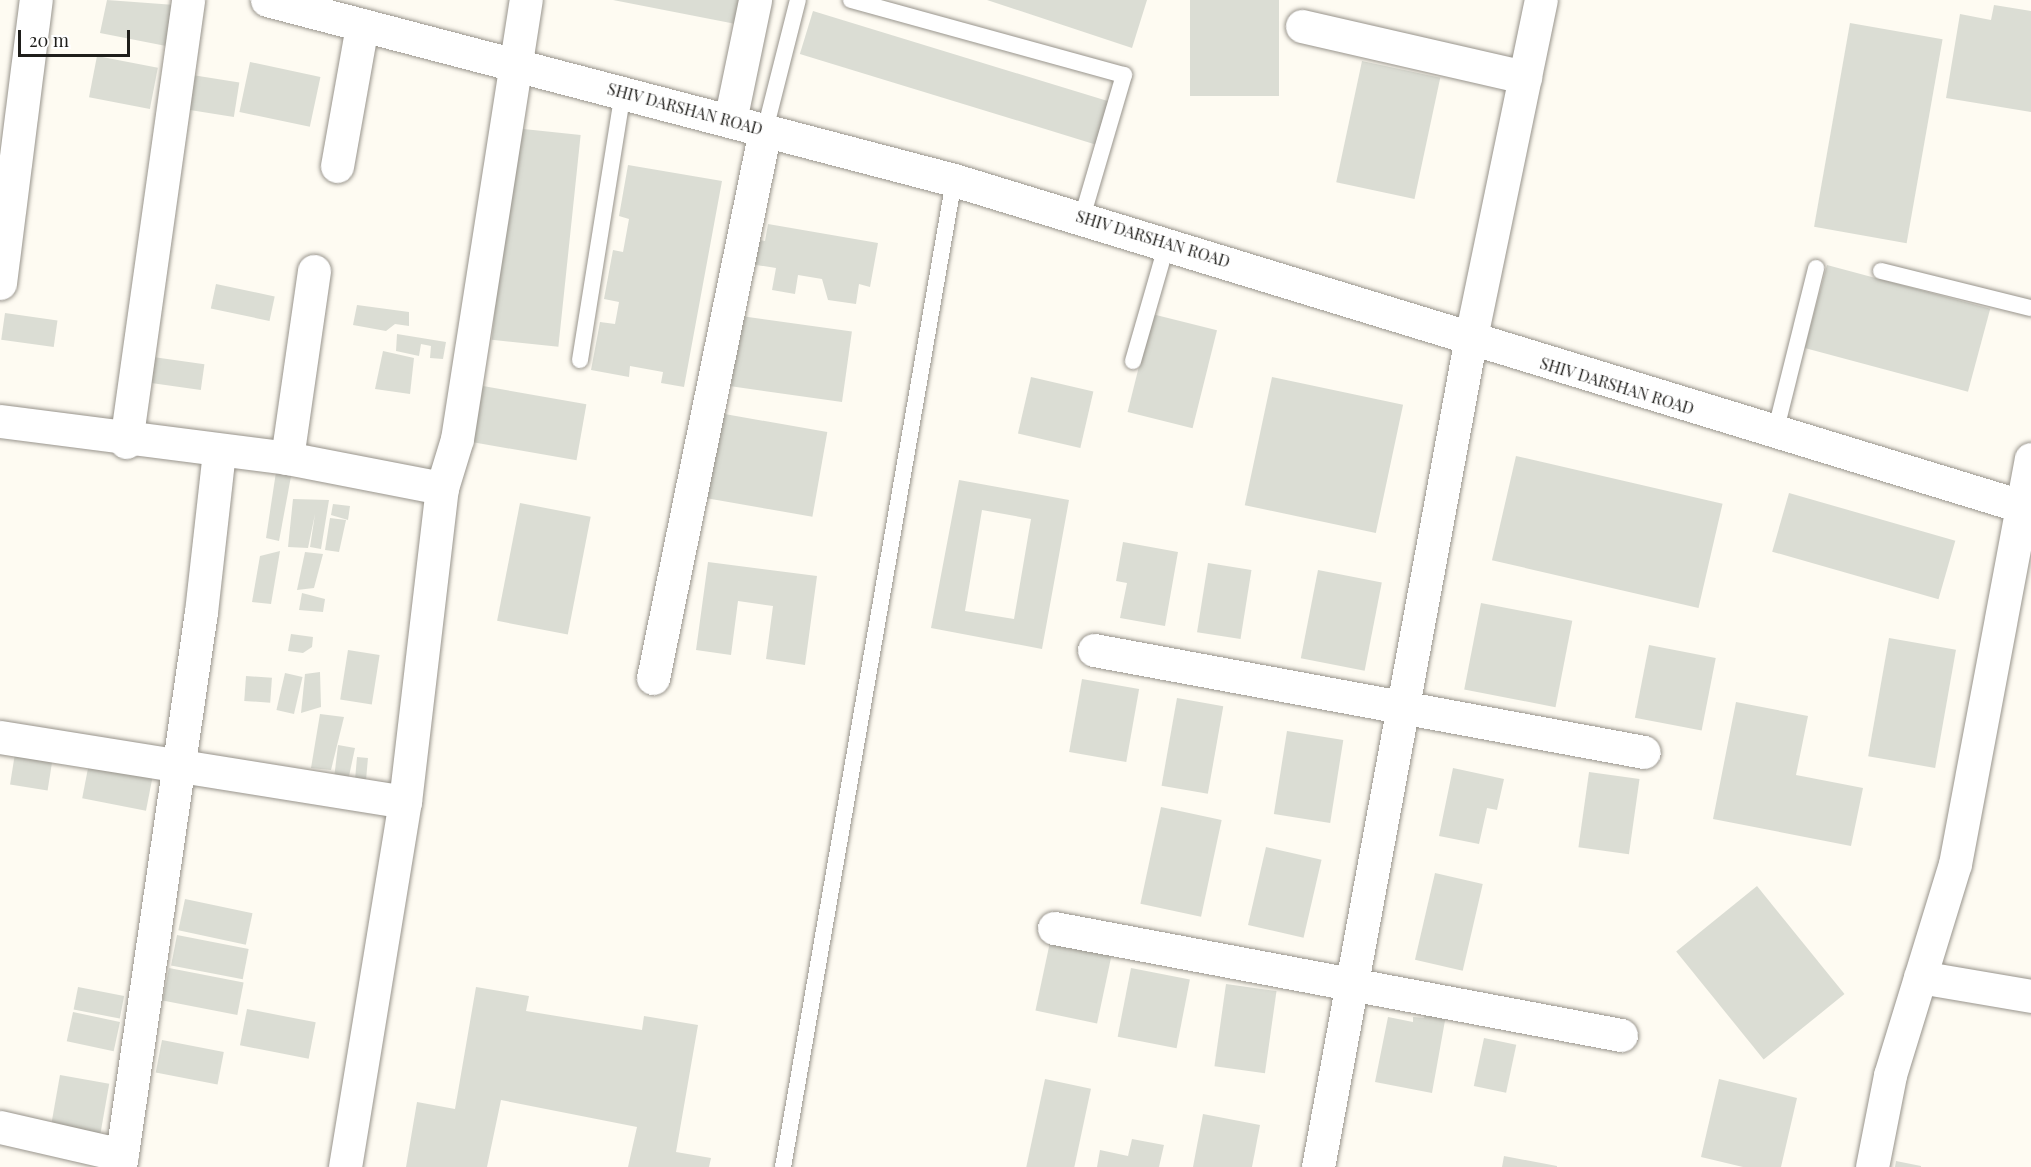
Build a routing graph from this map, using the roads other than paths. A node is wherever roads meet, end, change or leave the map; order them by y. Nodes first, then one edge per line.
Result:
1 (36, 0) edge
2 (188, 0) edge
3 (267, 0) edge
4 (526, 0) edge
5 (755, 0) edge
6 (798, 0) edge
7 (851, 0) edge
8 (1541, 0) edge
9 (362, 25) junction
10 (1302, 26) dead end
11 (519, 66) junction
12 (1526, 77) junction
13 (623, 93) junction
14 (730, 121) junction
15 (765, 130) junction
16 (337, 166) dead end
17 (954, 180) junction
18 (1082, 218) junction
19 (1167, 243) junction
20 (1816, 268) dead end
21 (314, 271) dead end
22 (1881, 271) dead end
23 (0, 283) edge
24 (2031, 308) edge
25 (1470, 342) junction
26 (580, 360) dead end
27 (1133, 361) dead end
28 (0, 421) edge
29 (1775, 433) junction
30 (126, 442) junction
31 (219, 452) junction
32 (287, 458) junction
33 (2031, 459) edge
34 (442, 488) junction
35 (2027, 508) edge
36 (1094, 650) dead end
37 (653, 678) dead end
38 (1403, 708) junction
39 (0, 737) edge
40 (1644, 752) dead end
41 (177, 765) junction
42 (405, 802) junction
43 (1054, 928) dead end
44 (1920, 977) junction
45 (1352, 985) junction
46 (2031, 996) edge
47 (1621, 1035) dead end
48 (0, 1127) edge
49 (121, 1161) edge
50 (345, 1167) edge
51 (783, 1167) edge
52 (1318, 1167) edge
53 (1872, 1167) edge

1 - 23 street
2 - 30 street
3 - 9 street, SHIV DARSHAN ROAD
4 - 11 street
5 - 14 street
6 - 15 lane
7 - 18 lane
8 - 12 street
9 - 11 street, SHIV DARSHAN ROAD
9 - 16 street
10 - 12 street
11 - 13 street, SHIV DARSHAN ROAD
11 - 34 street
12 - 25 street
13 - 14 street, SHIV DARSHAN ROAD
13 - 26 lane
14 - 15 street, SHIV DARSHAN ROAD
15 - 17 street, SHIV DARSHAN ROAD
15 - 37 street
17 - 18 street, SHIV DARSHAN ROAD
17 - 51 lane
18 - 19 street, SHIV DARSHAN ROAD
19 - 25 street, SHIV DARSHAN ROAD
19 - 27 lane
20 - 29 lane
21 - 32 street
22 - 24 lane
25 - 29 street, SHIV DARSHAN ROAD
25 - 38 street
28 - 30 street
29 - 35 street, SHIV DARSHAN ROAD
30 - 31 street
31 - 32 street
31 - 41 street
32 - 34 street
33 - 35 street
34 - 42 street
35 - 44 street
36 - 38 street
38 - 40 street
38 - 45 street
39 - 41 street
41 - 42 street
41 - 49 street
42 - 50 street
43 - 45 street
44 - 46 street
44 - 53 street
45 - 47 street
45 - 52 street
48 - 49 street

